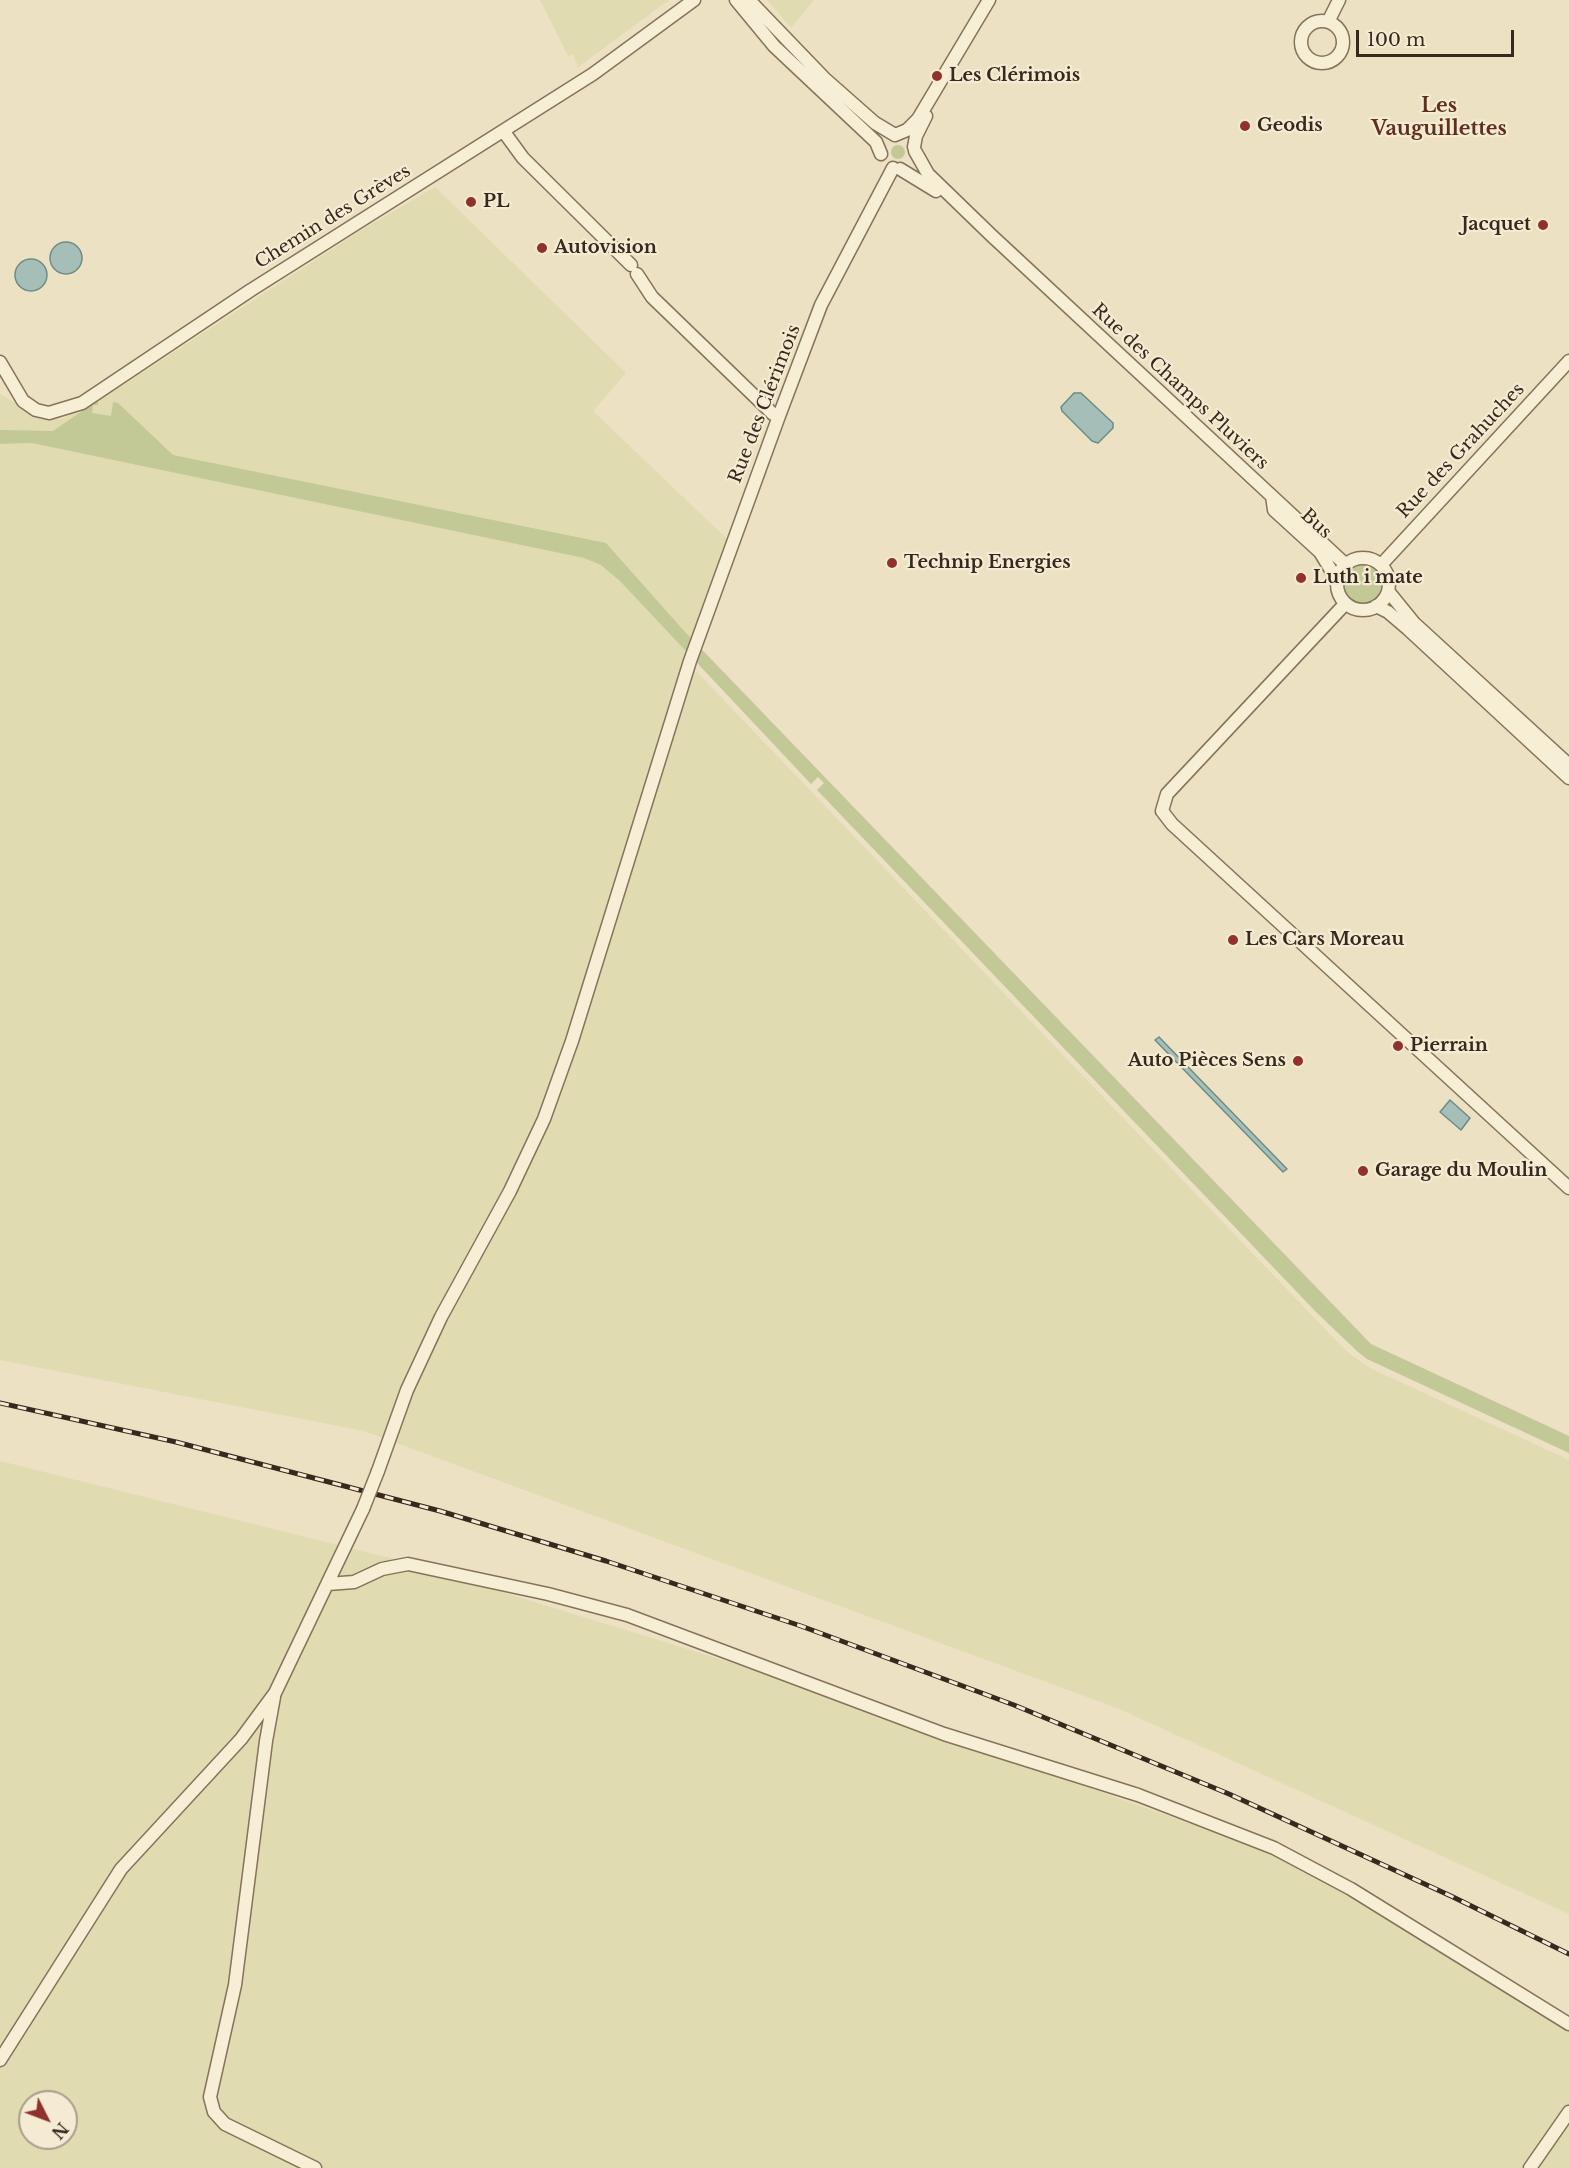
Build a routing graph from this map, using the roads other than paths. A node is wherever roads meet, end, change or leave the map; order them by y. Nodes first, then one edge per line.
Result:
1 (694, 0) edge
2 (736, 0) edge
3 (748, 0) edge
4 (989, 0) edge
5 (1339, 0) edge
6 (1328, 22) dead end
7 (969, 33) junction
8 (504, 132) junction
9 (895, 135) junction
10 (914, 149) junction
11 (881, 154) junction
12 (896, 168) junction
13 (991, 235) junction
14 (1569, 361) edge
15 (0, 362) edge
16 (779, 416) junction
17 (1272, 496) junction
18 (1346, 565) junction
19 (1380, 565) junction
20 (1337, 580) junction
21 (1388, 591) junction
22 (1345, 604) junction
23 (1376, 606) junction
24 (1569, 765) edge
25 (1569, 778) edge
26 (1569, 1188) edge
27 (328, 1584) junction
28 (275, 1693) junction
29 (1569, 2024) edge
30 (0, 2060) edge
31 (1569, 2112) edge
32 (315, 2168) edge
33 (1530, 2168) edge

1 - 8 street, Chemin des Grèves
2 - 11 street
3 - 9 street
4 - 7 street
5 - 6 street
7 - 9 street
7 - 10 street
8 - 15 street, Chemin des Grèves
8 - 16 street
9 - 10 street
9 - 11 street
10 - 12 street
10 - 13 street, Rue des Champs Pluviers
11 - 12 street
12 - 13 street, Rue des Champs Pluviers
12 - 16 street, Rue des Clérimois
13 - 17 street, Rue des Champs Pluviers
14 - 19 street, Rue des Grahuches
16 - 27 street, Rue des Clérimois, bridge
17 - 18 street, Rue des Champs Pluviers
17 - 20 street, Bus
18 - 19 street
18 - 20 street
19 - 21 street
20 - 22 street
21 - 23 street
21 - 24 street
22 - 23 street
22 - 26 street
23 - 25 street
27 - 28 street, Rue des Clérimois
27 - 29 street
28 - 30 street
28 - 32 street
31 - 33 street

